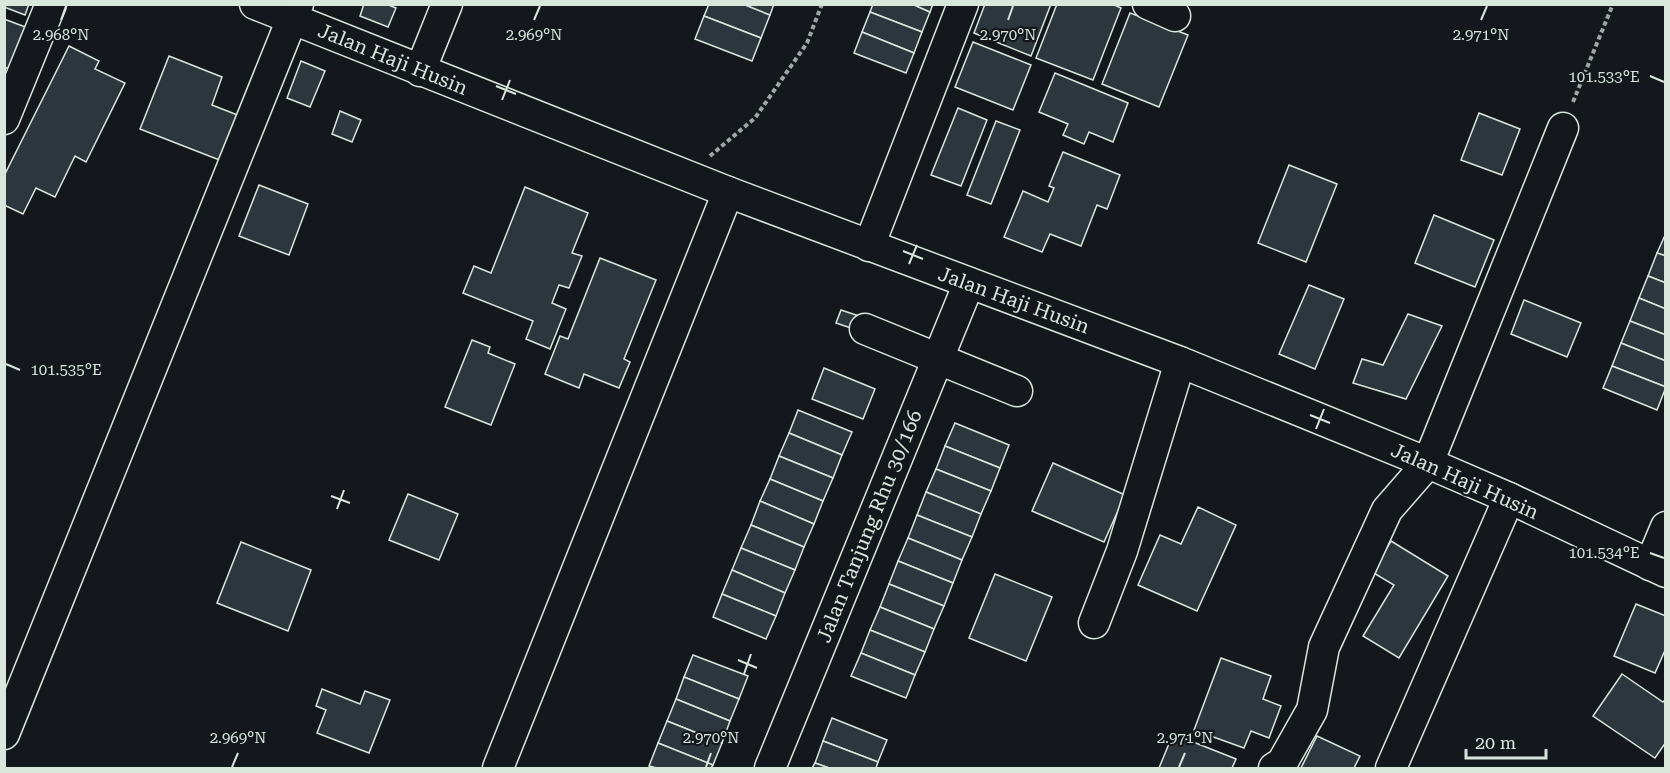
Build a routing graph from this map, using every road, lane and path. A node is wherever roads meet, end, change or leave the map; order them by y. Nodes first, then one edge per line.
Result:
1 (51, 4) edge
2 (255, 4) edge
3 (447, 4) edge
4 (822, 4) edge
5 (963, 4) edge
6 (1613, 4) edge
7 (295, 12) edge
8 (420, 71) junction
9 (4, 119) edge
10 (1563, 128) joint
11 (686, 175) junction
12 (728, 192) junction
13 (869, 246) junction
14 (969, 283) junction
15 (865, 329) dead end
16 (937, 360) junction
17 (1180, 362) junction
18 (1017, 391) dead end
19 (1428, 464) junction
20 (1509, 498) junction
21 (1665, 527) edge
22 (1658, 568) edge
23 (1094, 623) dead end
24 (4, 734) edge
25 (498, 768) edge
26 (770, 768) edge
27 (1274, 768) edge
28 (1390, 768) edge

1 - 9 street
2 - 7 street, Jalan Haji Husin
3 - 8 street
4 - 11 path
5 - 13 street
6 - 10 path
7 - 8 street, Jalan Haji Husin
7 - 24 street
8 - 11 street, Jalan Haji Husin
10 - 19 street
11 - 12 street, Jalan Haji Husin
12 - 13 street, Jalan Haji Husin
12 - 25 street
13 - 14 street, Jalan Haji Husin
14 - 16 street, Jalan Tanjung Rhu 30/166
14 - 17 street, Jalan Haji Husin
15 - 16 street
16 - 18 street
16 - 26 street, Jalan Tanjung Rhu 30/166
17 - 19 street, Jalan Haji Husin
17 - 23 street
19 - 20 street, Jalan Haji Husin
19 - 27 street
20 - 22 street, Jalan Haji Husin
20 - 28 street
21 - 22 street

